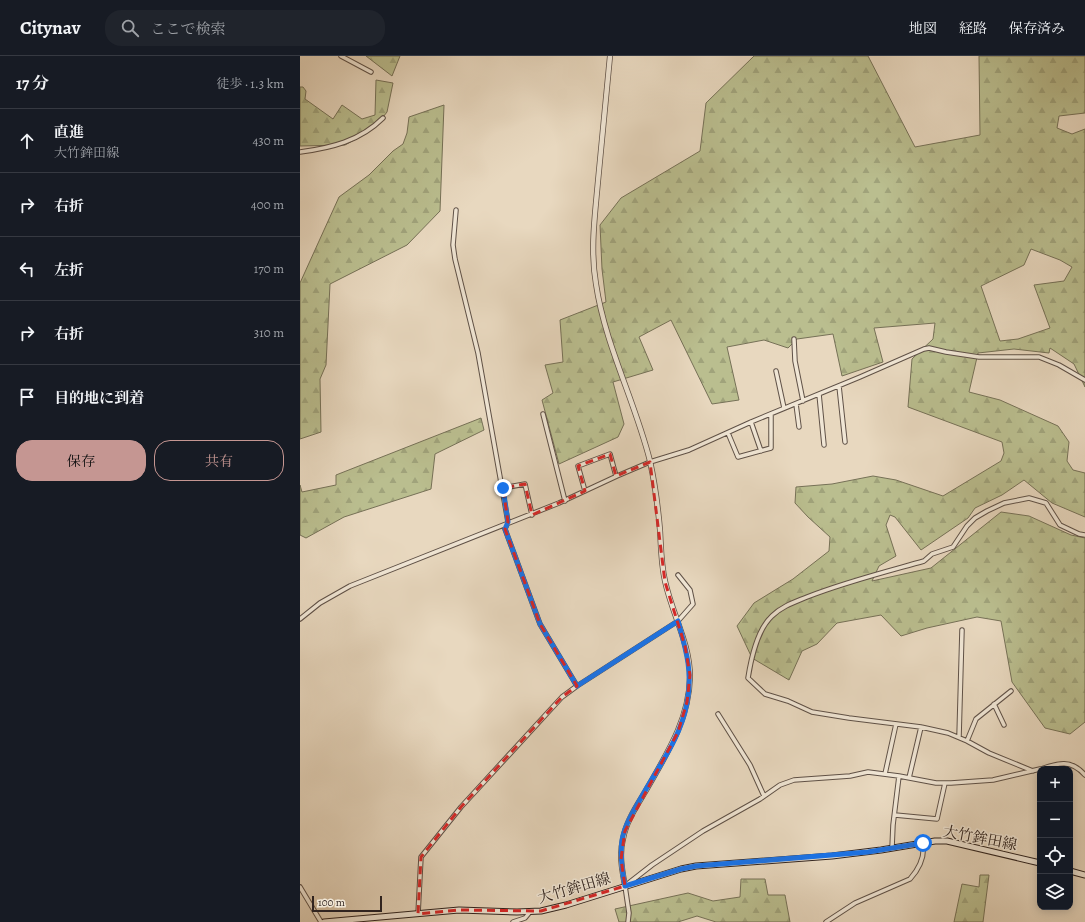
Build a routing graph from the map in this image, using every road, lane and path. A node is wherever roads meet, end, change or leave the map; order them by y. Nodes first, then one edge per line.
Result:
1 (341, 56) edge
2 (610, 56) edge
3 (370, 72) dead end
4 (383, 118) dead end
5 (300, 152) edge
6 (456, 210) dead end
7 (794, 339) dead end
8 (776, 371) dead end
9 (1085, 380) edge
10 (839, 386) junction
11 (819, 394) junction
12 (803, 401) junction
13 (796, 404) junction
14 (784, 408) junction
15 (543, 414) dead end
16 (771, 414) junction
17 (751, 422) junction
18 (799, 427) dead end
19 (728, 433) junction
20 (845, 442) dead end
21 (824, 444) dead end
22 (761, 451) junction
23 (650, 462) junction
24 (616, 476) junction
25 (503, 488) junction
26 (585, 491) junction
27 (565, 500) junction
28 (532, 514) junction
29 (506, 525) junction
30 (1085, 535) edge
31 (678, 576) dead end
32 (300, 619) edge
33 (678, 621) junction
34 (962, 630) dead end
35 (577, 686) junction
36 (1011, 691) dead end
37 (994, 704) junction
38 (718, 714) dead end
39 (896, 724) junction
40 (1004, 725) dead end
41 (921, 727) junction
42 (959, 737) junction
43 (967, 741) junction
44 (1050, 766) edge
45 (1037, 770) edge
46 (1033, 771) junction
47 (885, 774) junction
48 (1085, 775) edge
49 (899, 776) junction
50 (909, 778) junction
51 (946, 783) junction
52 (764, 796) junction
53 (895, 815) junction
54 (923, 843) junction
55 (892, 848) junction
56 (1037, 863) edge
57 (1073, 872) edge
58 (1085, 875) edge
59 (625, 886) junction
60 (300, 887) edge
61 (530, 912) junction
62 (418, 914) junction
63 (346, 921) edge
64 (322, 922) edge
65 (513, 922) edge
66 (628, 922) edge
67 (826, 922) edge

1 - 3 street
2 - 23 street
4 - 5 street
6 - 25 street
7 - 12 street
8 - 14 street
9 - 10 street
10 - 11 street
10 - 20 street
11 - 12 street
11 - 21 street
12 - 13 street
13 - 14 street
13 - 18 street
14 - 16 street
15 - 27 street
16 - 17 street
16 - 22 street
17 - 19 street
17 - 22 street
19 - 22 street
19 - 23 street
23 - 24 street
23 - 33 street
24 - 26 street
24 - 26 street
25 - 28 street
25 - 29 street
26 - 27 street
27 - 28 street
28 - 29 street
29 - 32 street
29 - 35 street
30 - 39 street
31 - 33 street
33 - 35 street
33 - 59 street
34 - 42 street
35 - 62 street
36 - 37 street
37 - 40 street
37 - 43 street
38 - 52 street
39 - 41 street
39 - 47 street
41 - 42 street
41 - 50 street
42 - 43 street
43 - 46 street
44 - 48 street
45 - 46 street
46 - 51 street
47 - 49 street
47 - 52 street
49 - 50 street
49 - 53 street
50 - 51 street
51 - 53 street
52 - 59 street
53 - 55 street
54 - 55 main road, 大竹鉾田線
54 - 56 main road, 大竹鉾田線
54 - 67 street
55 - 59 main road, 大竹鉾田線
57 - 58 main road
59 - 61 main road, 大竹鉾田線
59 - 66 street
60 - 64 street
61 - 62 main road, 大竹鉾田線
61 - 65 street
62 - 63 main road, 大竹鉾田線
63 - 64 main road, 大竹鉾田線

